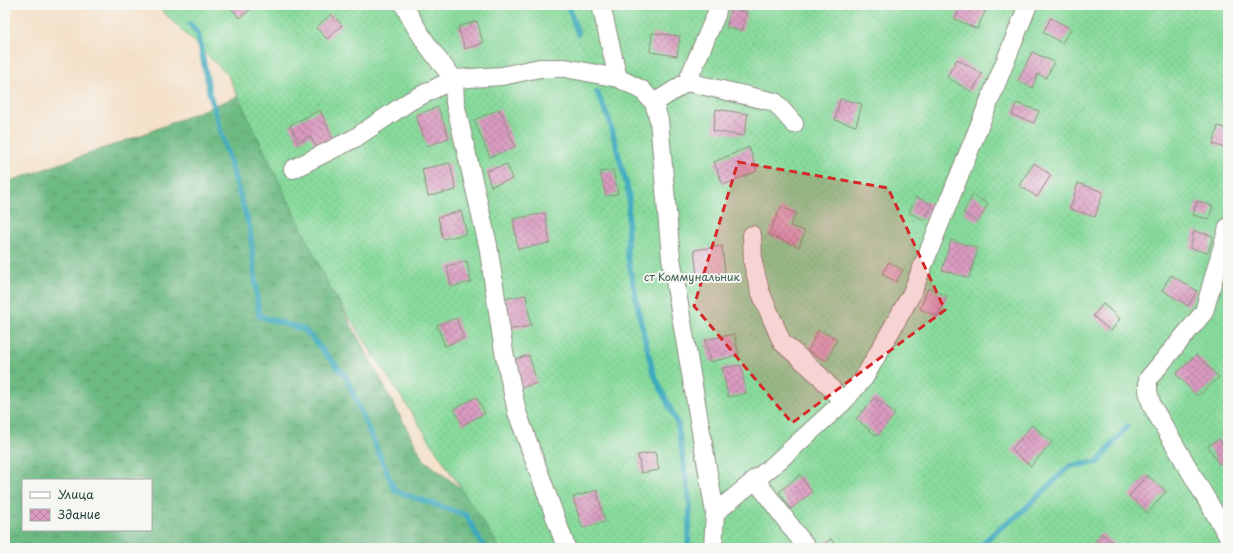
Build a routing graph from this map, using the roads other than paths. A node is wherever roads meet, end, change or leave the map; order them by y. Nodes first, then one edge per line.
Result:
1 (404, 5) edge
2 (601, 5) edge
3 (718, 5) edge
4 (1028, 5) edge
5 (618, 78) junction
6 (454, 79) junction
7 (688, 82) junction
8 (654, 103) junction
9 (794, 124) dead end
10 (293, 169) dead end
11 (1228, 227) edge
12 (752, 235) dead end
13 (843, 402) junction
14 (755, 479) junction
15 (715, 513) junction
16 (1228, 536) edge
17 (566, 547) dead end
18 (713, 548) edge
19 (807, 548) edge

1 - 6 street
2 - 5 street
3 - 7 street
4 - 13 street
5 - 6 street
5 - 8 street
6 - 10 street
6 - 17 street
7 - 8 street
7 - 9 street
8 - 15 street
11 - 16 street
12 - 13 street
13 - 14 street
14 - 15 street
14 - 19 street
15 - 18 street

